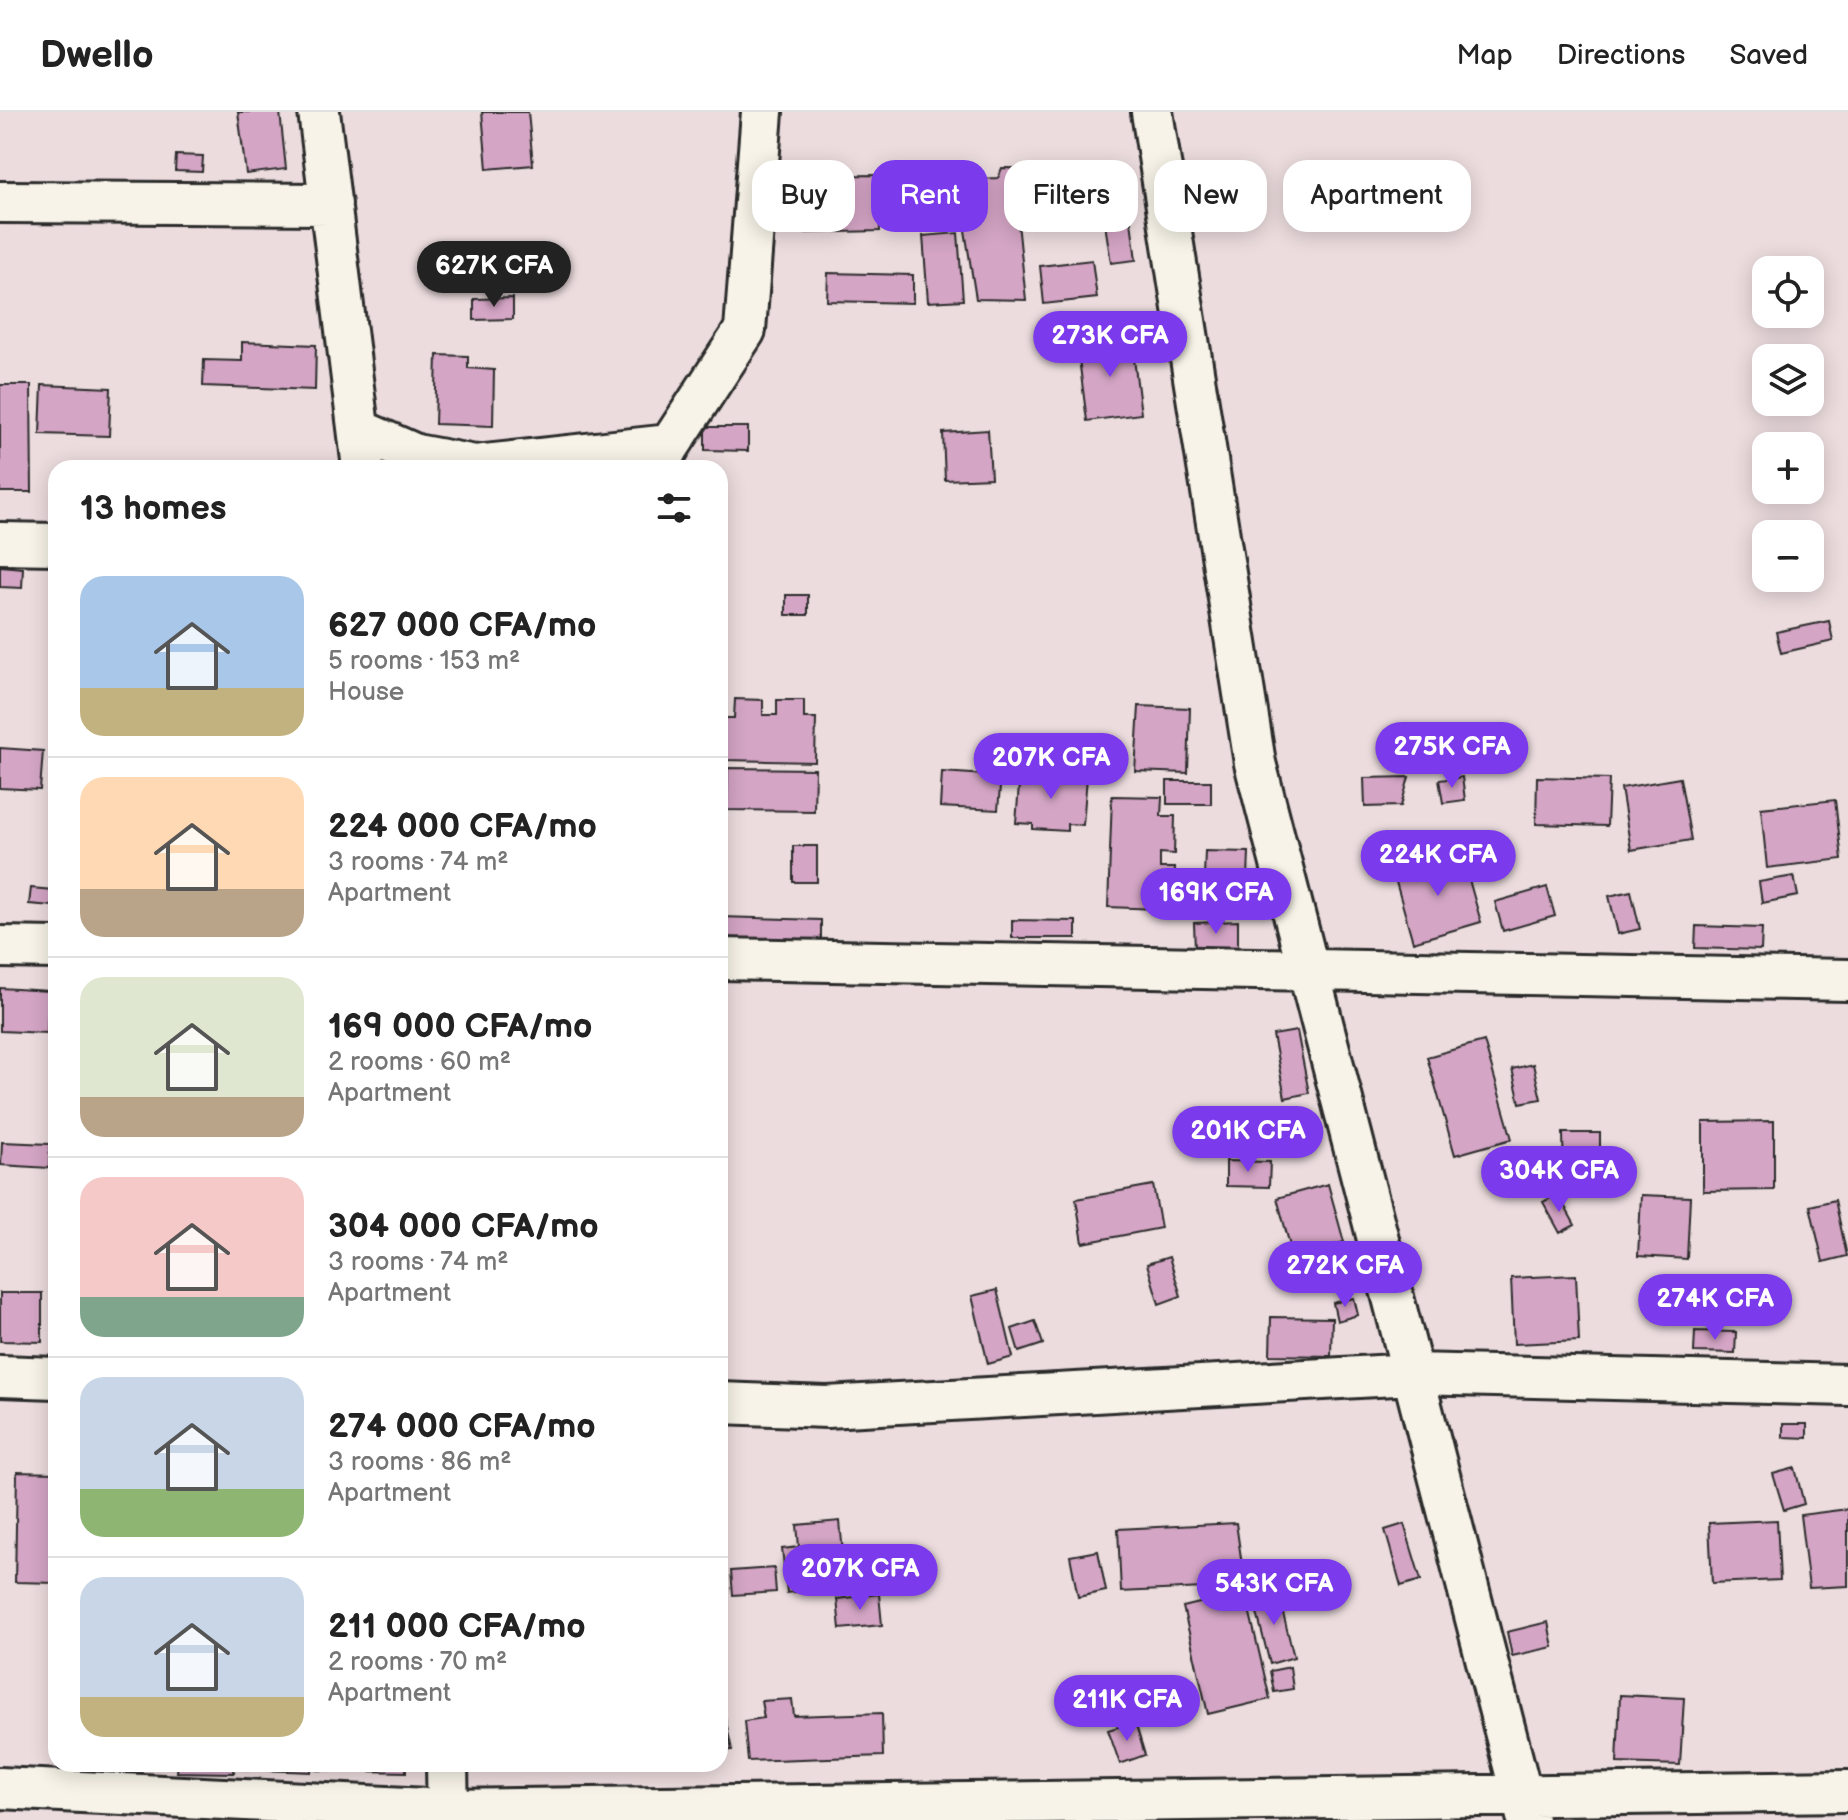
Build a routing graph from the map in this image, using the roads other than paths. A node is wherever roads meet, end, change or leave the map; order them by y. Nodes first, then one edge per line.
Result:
1 (319, 112) edge
2 (762, 112) edge
3 (1152, 112) edge
4 (0, 202) edge
5 (331, 204) junction
6 (361, 449) edge
7 (664, 457) edge
8 (443, 460) edge
9 (601, 460) edge
10 (0, 543) edge
11 (48, 544) edge
12 (0, 947) edge
13 (48, 948) edge
14 (728, 959) edge
15 (1308, 970) junction
16 (1848, 980) edge
17 (1413, 1374) junction
18 (0, 1376) edge
19 (48, 1378) edge
20 (1848, 1385) edge
21 (728, 1403) edge
22 (447, 1772) edge
23 (0, 1788) edge
24 (1848, 1791) edge
25 (1524, 1808) edge
26 (448, 1815) edge

1 - 5 street
2 - 7 street
3 - 15 street
4 - 5 street
5 - 6 street
6 - 8 street
7 - 9 street
10 - 11 street
12 - 13 street
14 - 15 street
15 - 16 street
15 - 17 street
17 - 20 street
17 - 21 street
17 - 25 street
18 - 19 street
22 - 26 street
23 - 26 street
24 - 25 street
25 - 26 street

